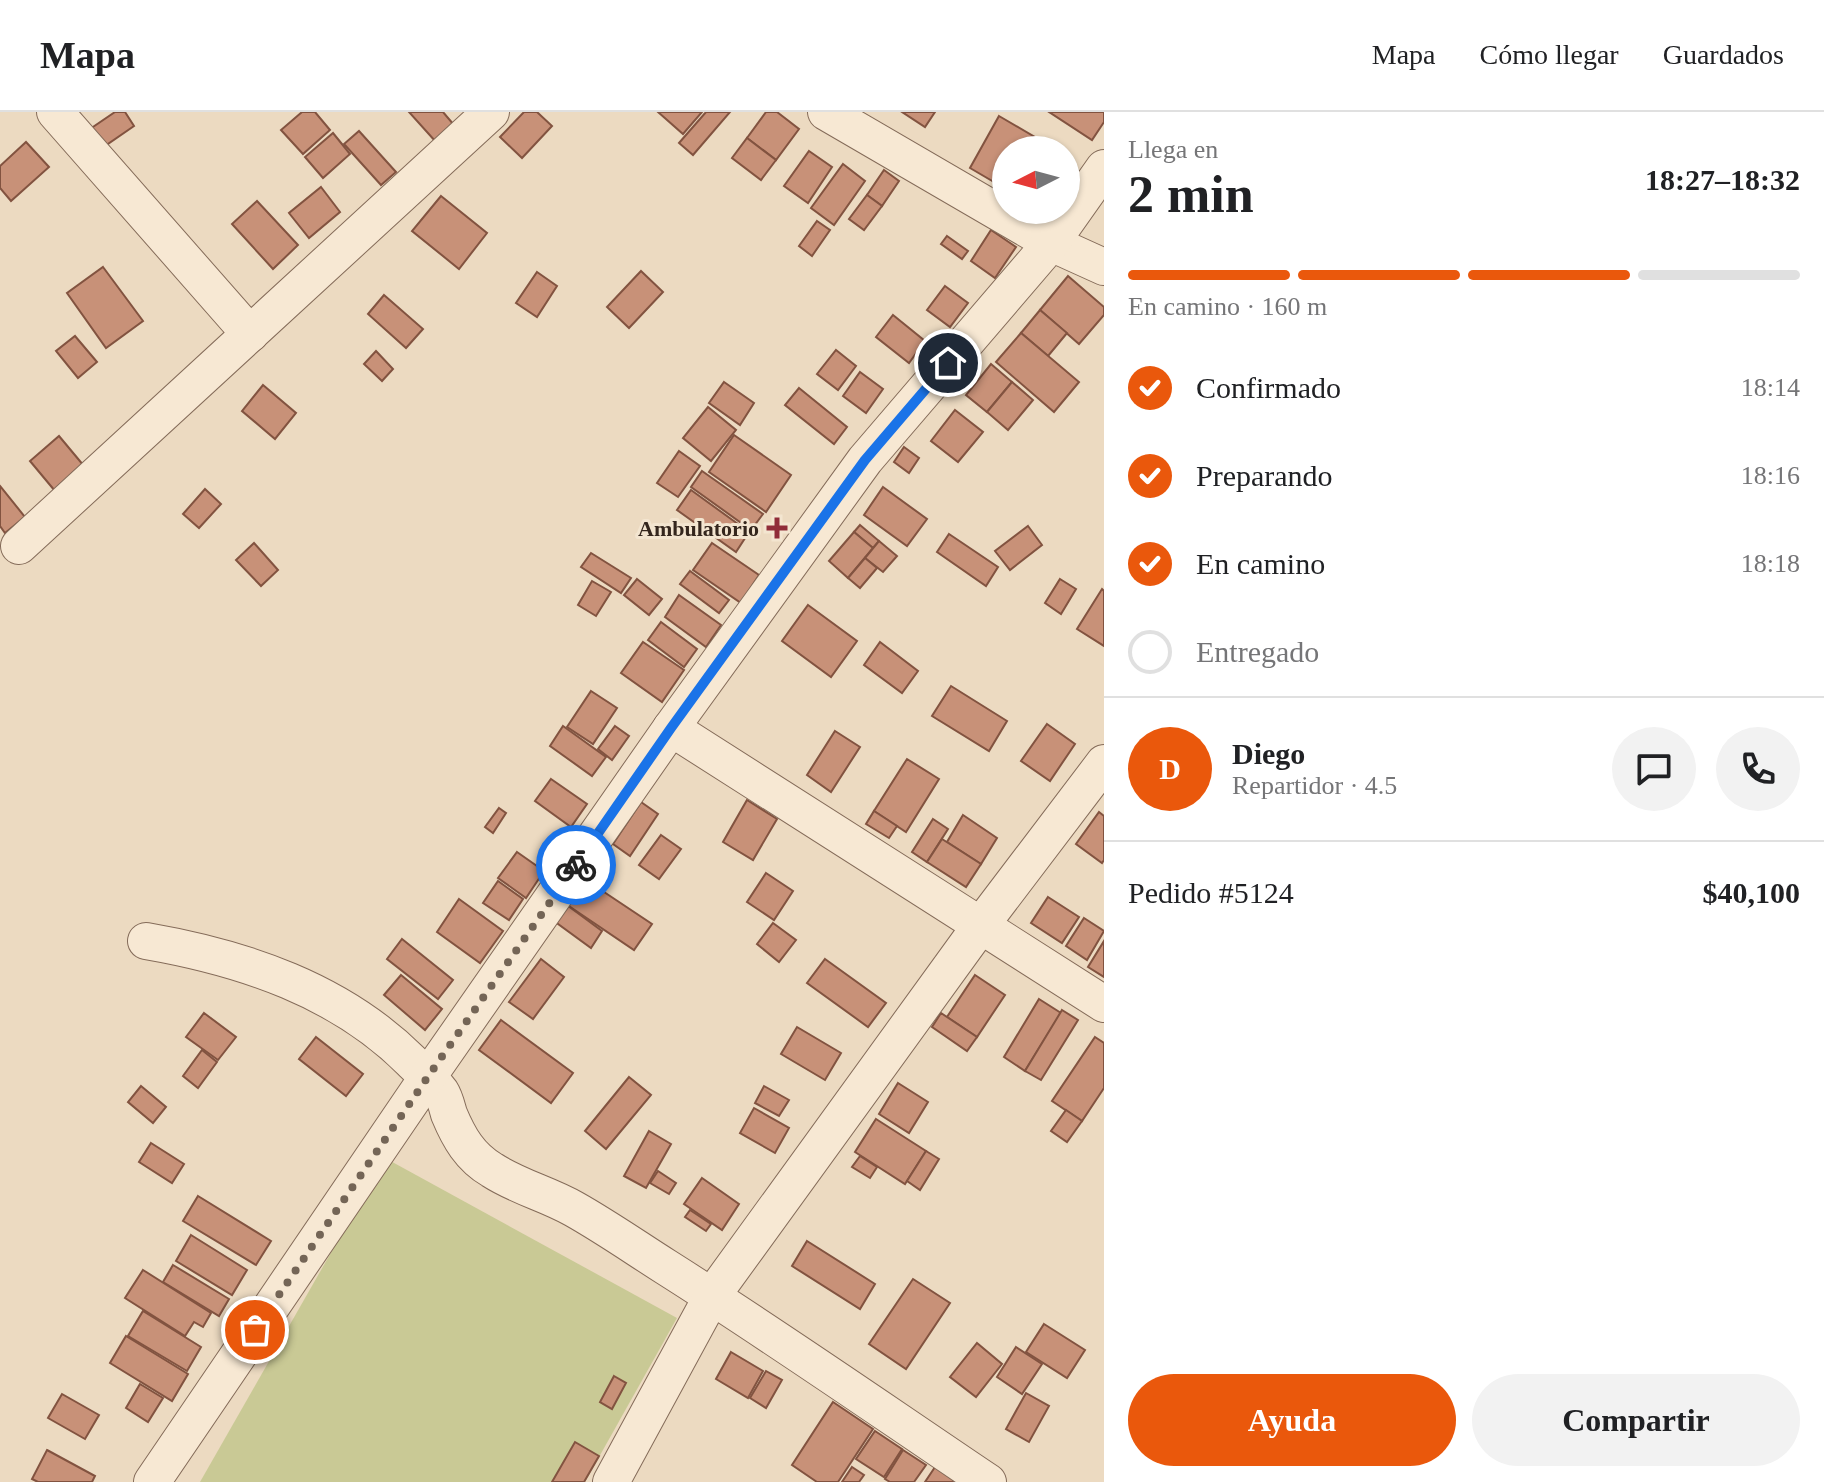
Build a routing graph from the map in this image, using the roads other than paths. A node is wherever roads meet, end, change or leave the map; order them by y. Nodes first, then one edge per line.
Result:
1 (55, 112) edge
2 (491, 112) edge
3 (826, 112) edge
4 (1104, 168) edge
5 (1051, 243) junction
6 (1104, 267) edge
7 (250, 334) junction
8 (19, 546) dead end
9 (671, 728) junction
10 (1104, 763) edge
11 (981, 925) junction
12 (146, 941) dead end
13 (1104, 1004) edge
14 (427, 1078) junction
15 (712, 1296) junction
16 (152, 1482) edge
17 (611, 1482) edge
18 (988, 1482) edge

1 - 7 street
2 - 7 street
3 - 5 street
4 - 5 street
5 - 6 street
5 - 9 street
7 - 8 street
9 - 11 street
9 - 14 street
10 - 11 street
11 - 13 street
11 - 15 street
12 - 14 street
14 - 15 street
14 - 16 street
15 - 17 street
15 - 18 street

